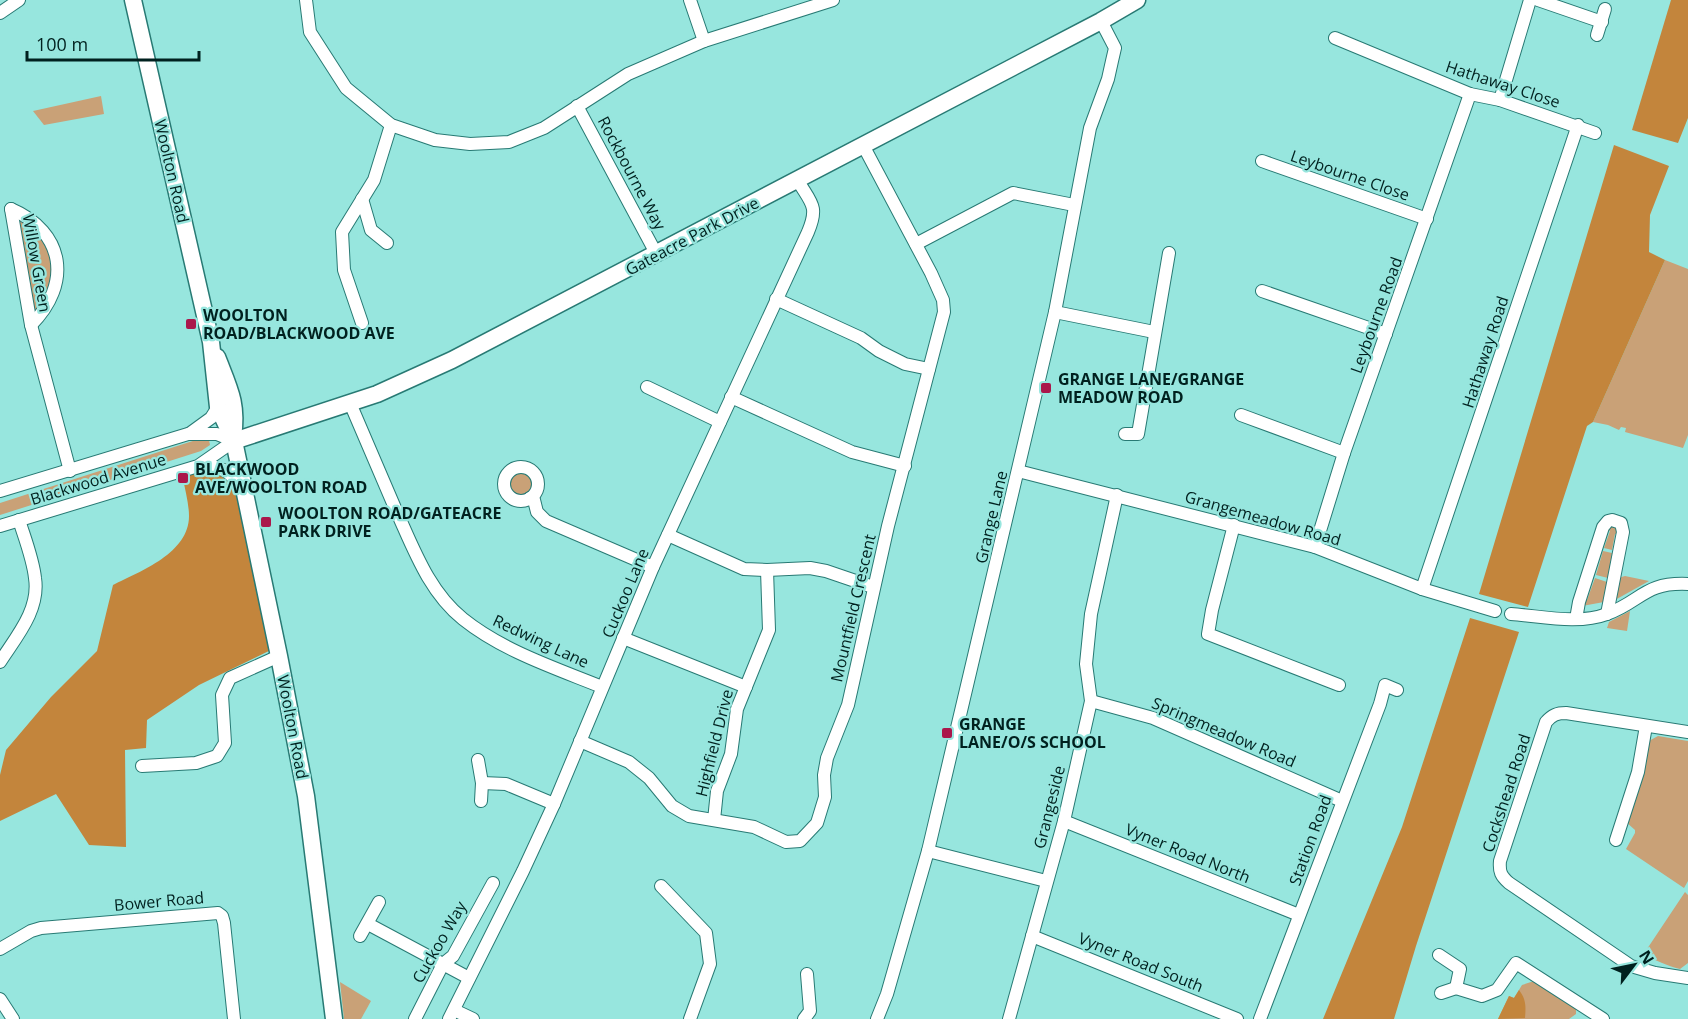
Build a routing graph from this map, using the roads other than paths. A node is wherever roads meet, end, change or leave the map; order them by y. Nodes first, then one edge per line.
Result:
1 (19, 0) edge
2 (133, 0) edge
3 (306, 0) edge
4 (690, 0) edge
5 (833, 0) edge
6 (1137, 0) edge
7 (1530, 0) edge
8 (1538, 0) edge
9 (1605, 9) dead end
10 (0, 13) edge
11 (1101, 21) junction
12 (1602, 22) junction
13 (1597, 35) dead end
14 (1335, 38) dead end
15 (704, 41) junction
16 (1470, 94) junction
17 (1500, 100) junction
18 (577, 106) junction
19 (391, 124) junction
20 (1578, 125) junction
21 (1595, 132) dead end
22 (864, 147) junction
23 (1262, 161) dead end
24 (798, 181) junction
25 (362, 199) junction
26 (1074, 205) junction
27 (1428, 219) junction
28 (387, 243) dead end
29 (916, 244) junction
30 (1169, 254) dead end
31 (657, 255) junction
32 (1262, 291) dead end
33 (776, 299) junction
34 (1055, 312) junction
35 (362, 323) dead end
36 (31, 325) junction
37 (1154, 332) junction
38 (1386, 334) junction
39 (211, 342) junction
40 (929, 369) junction
41 (647, 387) dead end
42 (731, 398) junction
43 (350, 403) junction
44 (218, 407) junction
45 (1240, 415) dead end
46 (720, 422) junction
47 (188, 434) junction
48 (1125, 434) dead end
49 (234, 439) junction
50 (1344, 453) junction
51 (204, 463) junction
52 (905, 466) junction
53 (70, 471) junction
54 (1018, 471) junction
55 (246, 489) junction
56 (0, 491) edge
57 (1117, 495) junction
58 (530, 498) dead end
59 (19, 520) junction
60 (1234, 525) junction
61 (0, 526) edge
62 (668, 535) junction
63 (1315, 547) junction
64 (653, 567) junction
65 (767, 570) junction
66 (1688, 584) edge
67 (873, 587) junction
68 (1422, 590) junction
69 (1495, 611) dead end
70 (1511, 614) dead end
71 (1607, 614) junction
72 (1576, 619) junction
73 (623, 638) junction
74 (279, 656) junction
75 (0, 662) edge
76 (1339, 685) dead end
77 (602, 687) junction
78 (746, 687) junction
79 (1397, 690) dead end
80 (1091, 701) junction
81 (1646, 726) junction
82 (1688, 732) edge
83 (580, 741) junction
84 (478, 760) dead end
85 (142, 766) dead end
86 (482, 783) junction
87 (481, 801) dead end
88 (1342, 801) junction
89 (554, 804) junction
90 (714, 820) junction
91 (1064, 821) junction
92 (1616, 840) dead end
93 (928, 851) junction
94 (1046, 881) junction
95 (493, 883) dead end
96 (661, 886) dead end
97 (379, 902) dead end
98 (1299, 915) junction
99 (368, 924) junction
100 (360, 936) dead end
101 (1032, 936) junction
102 (0, 949) edge
103 (1439, 955) dead end
104 (443, 964) junction
105 (807, 974) dead end
106 (469, 978) junction
107 (1688, 978) edge
108 (1456, 988) junction
109 (1441, 993) dead end
110 (0, 999) edge
111 (451, 1014) edge
112 (13, 1019) edge
113 (234, 1019) edge
114 (334, 1019) edge
115 (415, 1019) edge
116 (473, 1019) edge
117 (690, 1019) edge
118 (804, 1019) edge
119 (877, 1019) edge
120 (1008, 1019) edge
121 (1237, 1019) edge
122 (1260, 1019) edge
123 (1603, 1019) edge

1 - 10 street
2 - 39 street, Woolton Road
3 - 19 street
4 - 15 street
5 - 15 street
6 - 11 street, Gateacre Park Drive
7 - 17 street
8 - 12 street
9 - 12 street
11 - 22 street, Gateacre Park Drive
11 - 26 street, Grange Lane
12 - 13 street
14 - 16 street, Hathaway Close
15 - 18 street
16 - 17 street, Hathaway Close
16 - 27 street, Leybourne Road
17 - 20 street, Hathaway Close
18 - 19 street
18 - 31 street, Rockbourne Way
19 - 25 street
20 - 21 street, Hathaway Close
20 - 68 street, Hathaway Road
22 - 24 street, Gateacre Park Drive
22 - 29 street, Mountfield Crescent
23 - 27 street, Leybourne Close
24 - 31 street, Gateacre Park Drive
24 - 33 street, Cuckoo Lane
25 - 28 street
25 - 35 street
26 - 29 street
26 - 34 street, Grange Lane
27 - 38 street, Leybourne Road
29 - 40 street, Mountfield Crescent
30 - 37 street
31 - 43 street, Gateacre Park Drive
32 - 38 street
33 - 40 street
33 - 42 street, Cuckoo Lane
34 - 37 street
34 - 54 street, Grange Lane
36 - 36 street, Willow Green
36 - 53 street, Willow Green
37 - 48 street
38 - 50 street, Leybourne Road
39 - 44 street, Woolton Road
39 - 49 street, Woolton Road
40 - 52 street, Mountfield Crescent
41 - 46 street
42 - 46 street, Cuckoo Lane
42 - 52 street
43 - 49 street, Gateacre Park Drive
43 - 77 street, Redwing Lane
44 - 47 street, Blackwood Avenue
44 - 49 street, Woolton Road
45 - 50 street
46 - 62 street, Cuckoo Lane
47 - 49 street, Blackwood Avenue
47 - 53 street, Blackwood Avenue
49 - 51 street, Blackwood Avenue
49 - 55 street, Woolton Road
50 - 63 street, Leybourne Road
51 - 55 street
51 - 59 street, Blackwood Avenue
52 - 67 street, Mountfield Crescent
53 - 56 street, Blackwood Avenue
54 - 57 street, Grangemeadow Road
54 - 93 street, Grange Lane
55 - 74 street, Woolton Road
57 - 60 street, Grangemeadow Road
57 - 80 street, Grangeside
58 - 64 street
59 - 61 street, Blackwood Avenue
59 - 75 street
60 - 63 street, Grangemeadow Road
60 - 76 street
62 - 64 street, Cuckoo Lane
62 - 65 street
63 - 68 street, Grangemeadow Road
64 - 73 street, Cuckoo Lane
65 - 67 street
65 - 78 street, Highfield Drive
66 - 71 street
67 - 90 street, Mountfield Crescent
68 - 69 street, Grangemeadow Road
70 - 72 street
71 - 72 street
71 - 72 street
73 - 77 street, Cuckoo Lane
73 - 78 street
74 - 85 street
74 - 114 street, Woolton Road
77 - 83 street, Cuckoo Lane
78 - 90 street, Highfield Drive
79 - 88 street, Station Road
80 - 88 street, Springmeadow Road
80 - 91 street, Grangeside
81 - 82 street, Cockshead Road
81 - 92 street
81 - 107 street, Cockshead Road
83 - 89 street, Cuckoo Lane
83 - 90 street, Mountfield Crescent
84 - 86 street
86 - 87 street
86 - 89 street
88 - 98 street, Station Road
89 - 106 street, Cuckoo Lane
91 - 94 street, Grangeside
91 - 98 street, Vyner Road North
93 - 94 street
93 - 119 street, Grange Lane
94 - 101 street, Grangeside
95 - 104 street, Cuckoo Way
96 - 117 street
97 - 99 street
98 - 122 street, Station Road
99 - 100 street
99 - 104 street
101 - 120 street, Grangeside
101 - 121 street, Vyner Road South
102 - 113 street, Bower Road
103 - 108 street
104 - 106 street
104 - 115 street, Cuckoo Way
105 - 118 street
106 - 111 street, Cuckoo Lane
108 - 109 street
108 - 123 street
110 - 112 street
111 - 116 street

